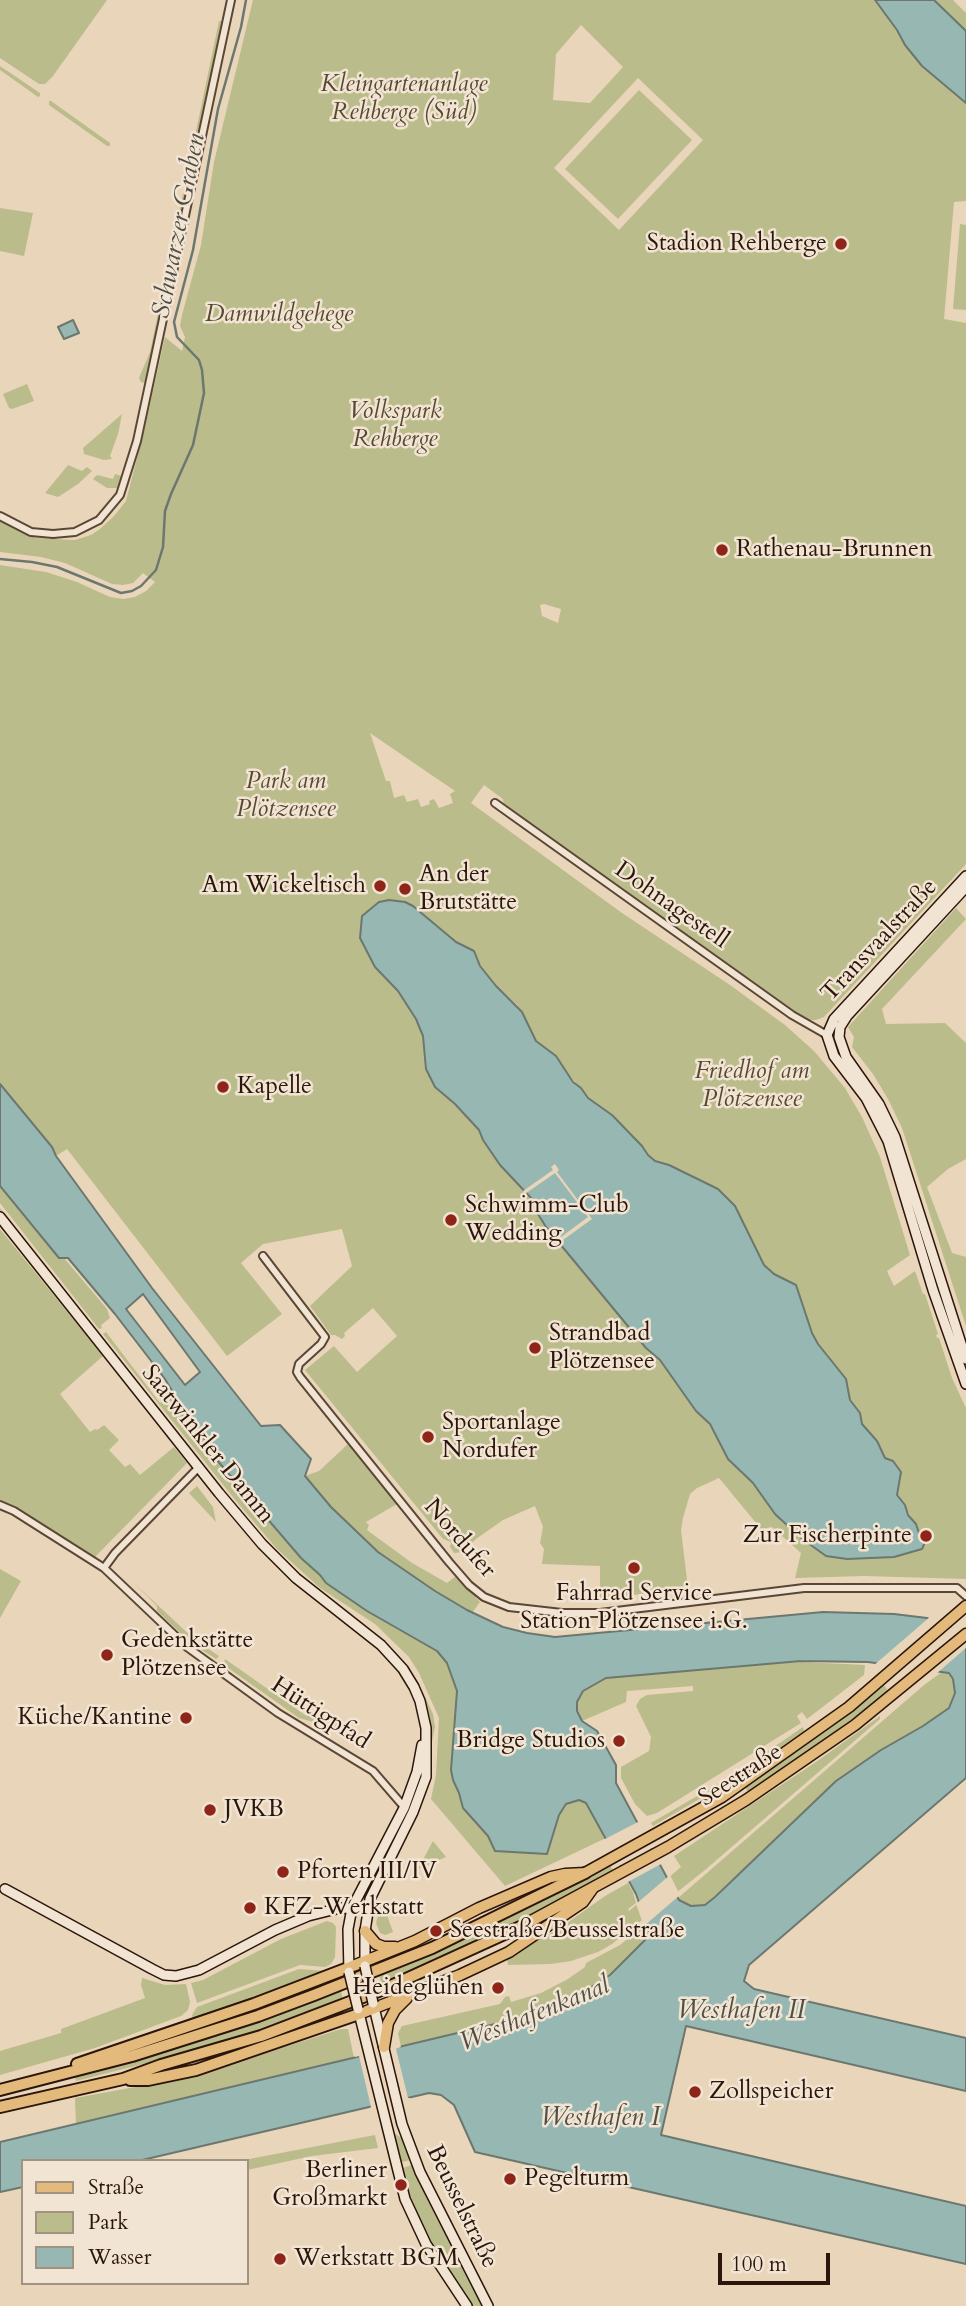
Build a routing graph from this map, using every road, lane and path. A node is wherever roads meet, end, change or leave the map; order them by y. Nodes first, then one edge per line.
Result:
1 (231, 0) edge
2 (0, 516) edge
3 (495, 803) dead end
4 (966, 876) edge
5 (966, 887) edge
6 (827, 1035) junction
7 (839, 1037) junction
8 (0, 1217) edge
9 (263, 1256) dead end
10 (966, 1359) edge
11 (966, 1384) edge
12 (199, 1467) junction
13 (0, 1505) edge
14 (104, 1568) junction
15 (966, 1597) edge
16 (963, 1609) edge
17 (966, 1634) edge
18 (409, 1810) junction
19 (585, 1873) junction
20 (2, 1887) edge
21 (593, 1888) junction
22 (352, 1908) junction
23 (368, 1909) junction
24 (520, 1927) joint
25 (365, 1931) junction
26 (402, 1947) junction
27 (365, 1964) junction
28 (348, 1970) junction
29 (416, 1992) junction
30 (374, 2006) junction
31 (359, 2012) junction
32 (384, 2048) junction
33 (56, 2076) junction
34 (123, 2079) junction
35 (0, 2090) edge
36 (0, 2107) edge
37 (402, 2124) junction
38 (387, 2127) junction
39 (467, 2306) edge
40 (488, 2306) edge

1 - 2 street
3 - 6 street, Dohnagestell
4 - 6 main road, Transvaalstraße
5 - 7 main road, Transvaalstraße
6 - 7 main road, Dohnagestell
6 - 11 main road
7 - 10 main road
8 - 12 main road, Saatwinkler Damm
9 - 15 street, Nordufer
12 - 14 street
12 - 18 main road, Saatwinkler Damm
13 - 14 street, Hüttigpfad
14 - 18 street, Hüttigpfad
16 - 19 main road, Seestraße
17 - 21 main road, Seestraße
18 - 22 main road, Saatwinkler Damm
18 - 23 main road, Saatwinkler Damm
19 - 26 main road, Seestraße
19 - 33 highway
20 - 22 main road
21 - 24 main road, Seestraße
21 - 29 main road
22 - 23 main road
22 - 28 main road, Saatwinkler Damm
23 - 25 main road, Saatwinkler Damm
24 - 34 highway
25 - 26 main road
25 - 27 main road, Saatwinkler Damm
26 - 27 main road, Seestraße
27 - 28 main road, Seestraße
27 - 30 main road, Saatwinkler Damm, bridge
28 - 31 main road, Saatwinkler Damm, bridge
28 - 33 highway
29 - 30 main road
29 - 32 main road
30 - 31 main road
30 - 32 main road, Beusselstraße
31 - 34 highway
31 - 38 main road, Beusselstraße
32 - 37 main road, Beusselstraße
33 - 35 highway
34 - 36 highway
37 - 38 main road, Beusselstraße
37 - 40 main road, Beusselstraße
38 - 39 main road, Beusselstraße

